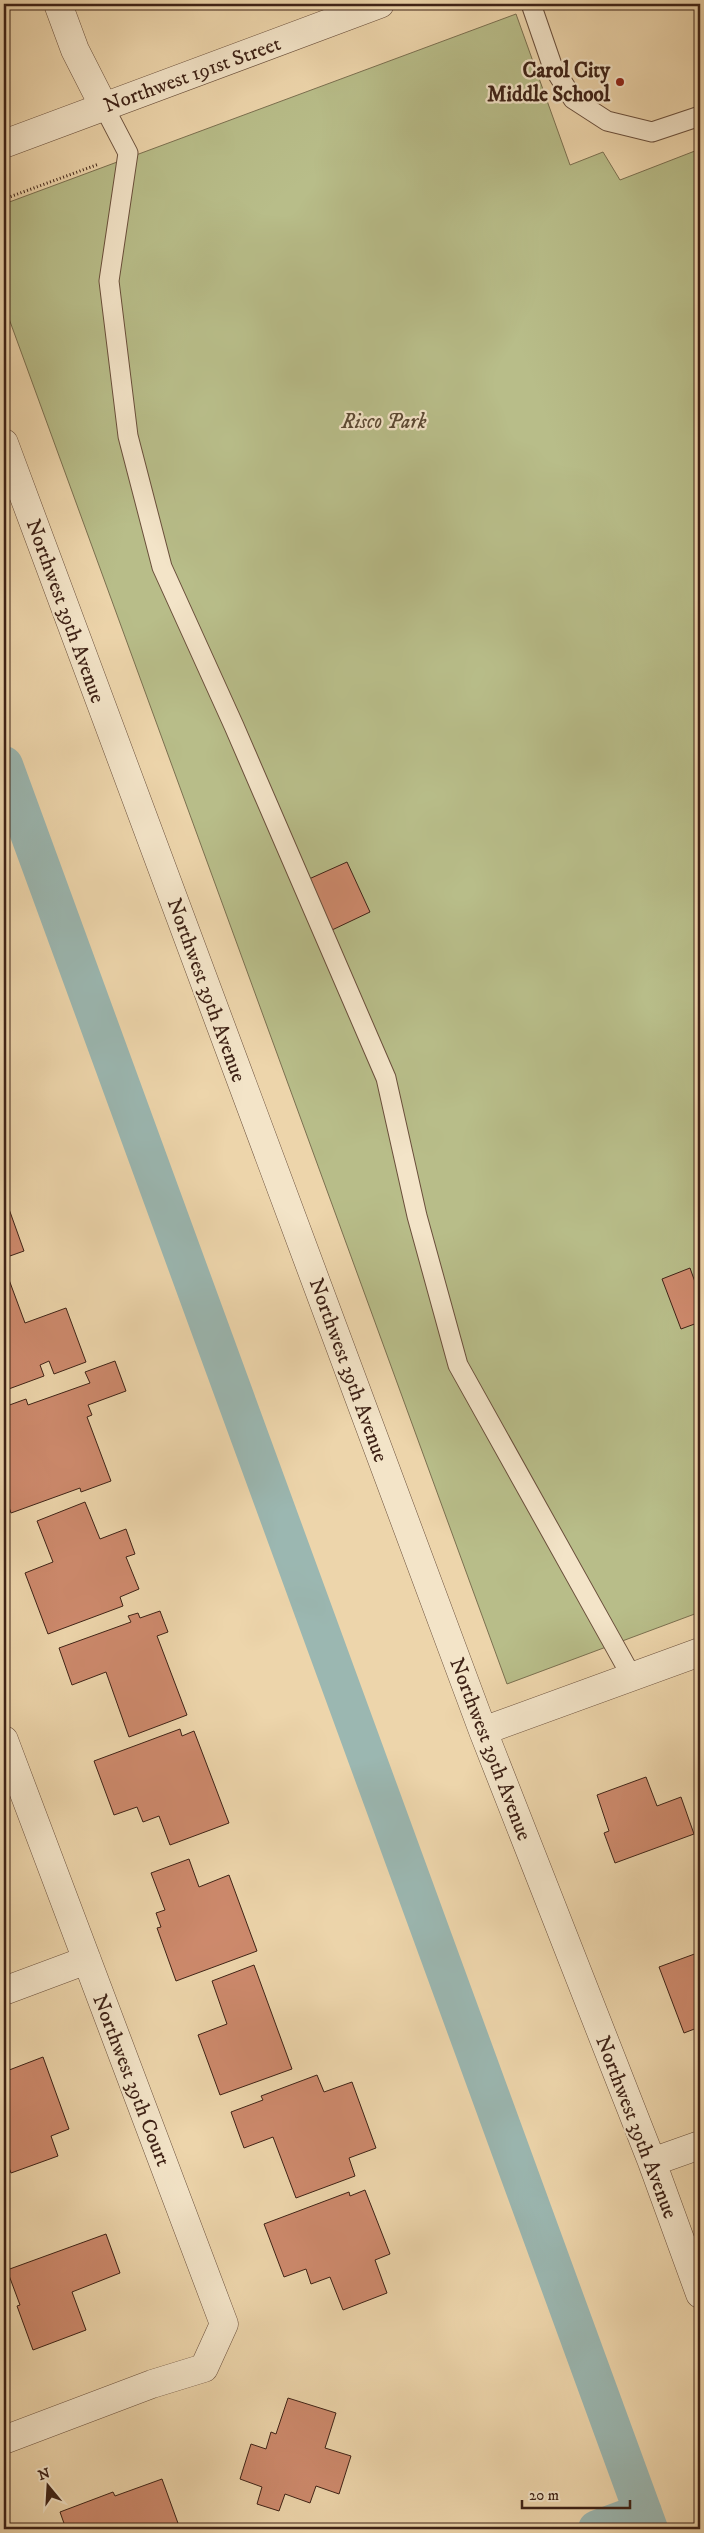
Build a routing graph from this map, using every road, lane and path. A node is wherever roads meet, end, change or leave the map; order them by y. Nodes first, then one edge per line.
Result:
1 (58, 4) edge
2 (380, 4) edge
3 (531, 4) edge
4 (104, 107) junction
5 (700, 116) edge
6 (4, 144) edge
7 (128, 154) junction
8 (4, 199) edge
9 (4, 443) edge
10 (700, 1652) edge
11 (632, 1677) junction
12 (483, 1731) junction
13 (4, 1740) edge
14 (87, 1960) junction
15 (4, 1991) edge
16 (700, 2145) edge
17 (652, 2162) junction
18 (700, 2294) edge
19 (4, 2440) edge

1 - 4 street
2 - 4 street, Northwest 191st Street
3 - 5 lane
4 - 6 street, Northwest 191st Street
4 - 7 lane
7 - 8 path
7 - 11 lane
9 - 12 street, Northwest 39th Avenue
10 - 11 street
11 - 12 street
12 - 17 street, Northwest 39th Avenue
13 - 14 street, Northwest 39th Court
14 - 15 street
14 - 19 street, Northwest 39th Court
16 - 17 street
17 - 18 street, Northwest 39th Avenue

